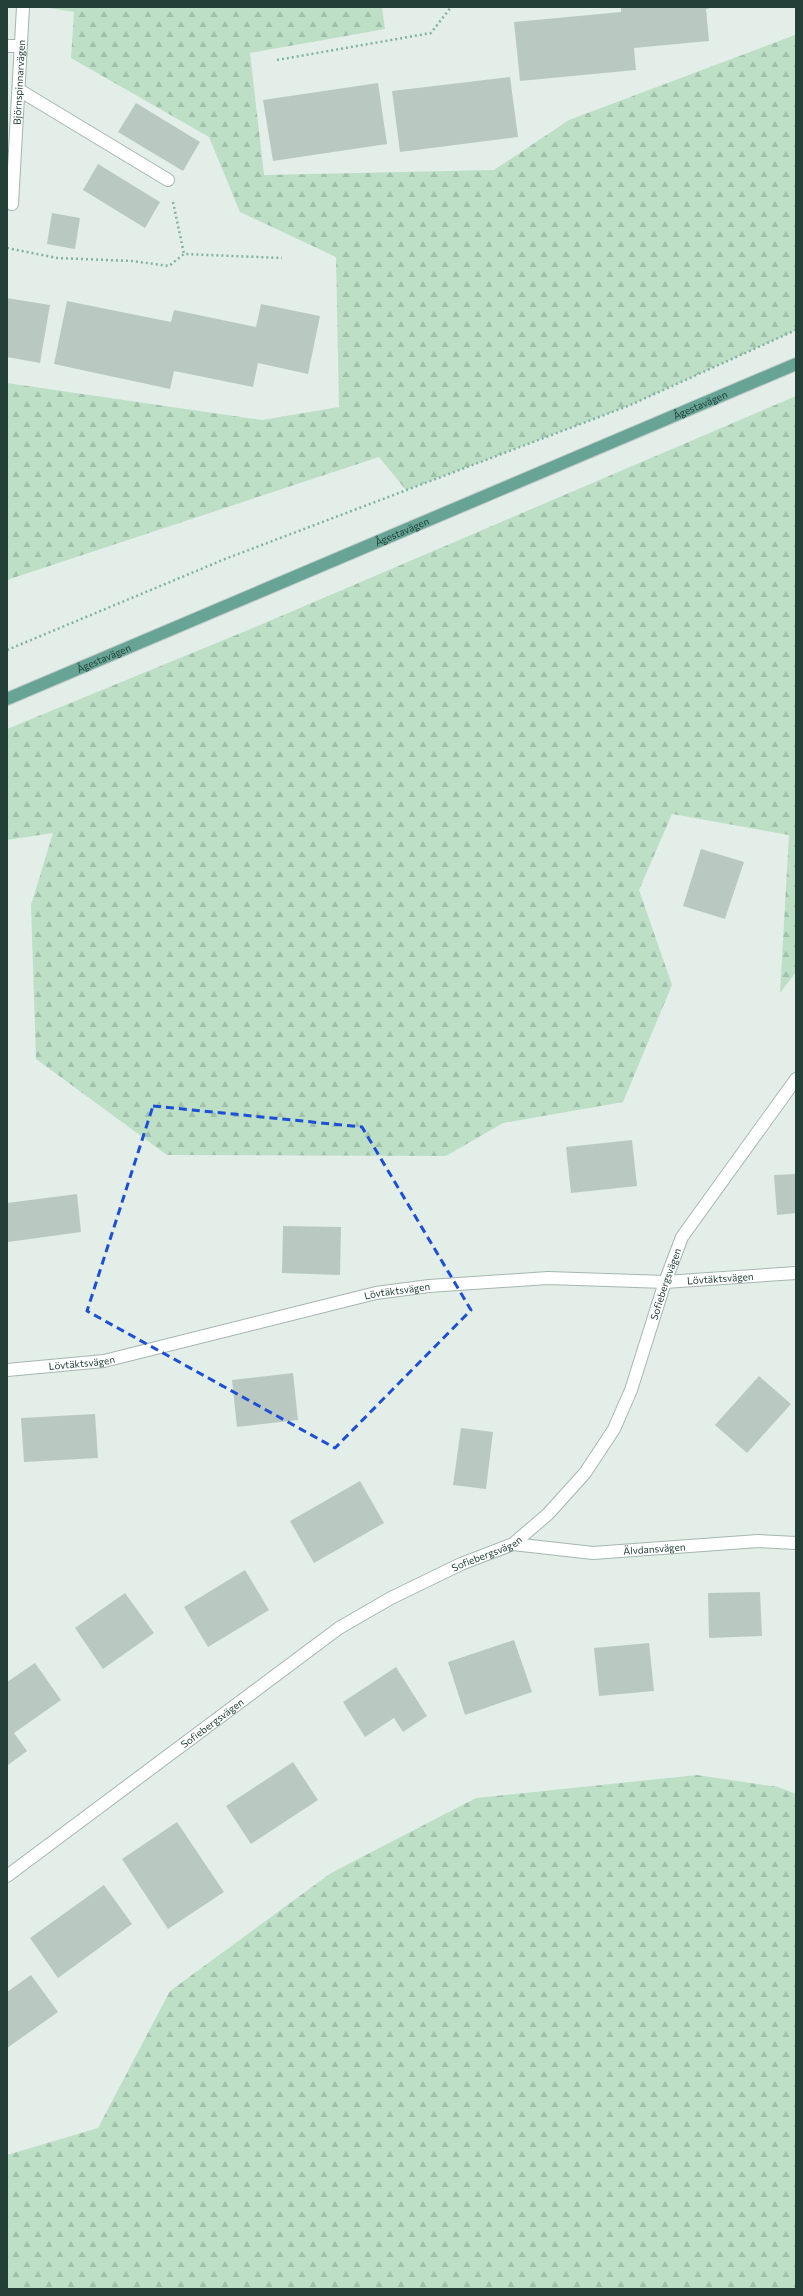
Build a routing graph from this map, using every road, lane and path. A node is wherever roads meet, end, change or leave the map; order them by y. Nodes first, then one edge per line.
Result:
1 (23, 7) edge
2 (451, 7) edge
3 (7, 46) edge
4 (21, 46) junction
5 (277, 60) dead end
6 (19, 90) junction
7 (168, 180) joint
8 (12, 204) dead end
9 (7, 248) edge
10 (184, 254) junction
11 (282, 258) dead end
12 (796, 330) edge
13 (796, 364) edge
14 (7, 650) edge
15 (7, 699) edge
16 (796, 1079) edge
17 (796, 1273) edge
18 (665, 1282) junction
19 (7, 1370) edge
20 (796, 1543) edge
21 (513, 1544) junction
22 (7, 1876) edge

1 - 4 street, Björnspinnarvägen
2 - 5 path
3 - 4 street
4 - 6 street, Björnspinnarvägen
6 - 7 street
6 - 8 street, Björnspinnarvägen
7 - 10 path
9 - 10 path
10 - 11 path
12 - 14 path
13 - 15 main road, Ågestavägen
16 - 18 street, Sofiebergsvägen
17 - 18 street, Lövtäktsvägen
18 - 19 street, Lövtäktsvägen
18 - 21 street, Sofiebergsvägen
20 - 21 street, Älvdansvägen
21 - 22 street, Sofiebergsvägen

